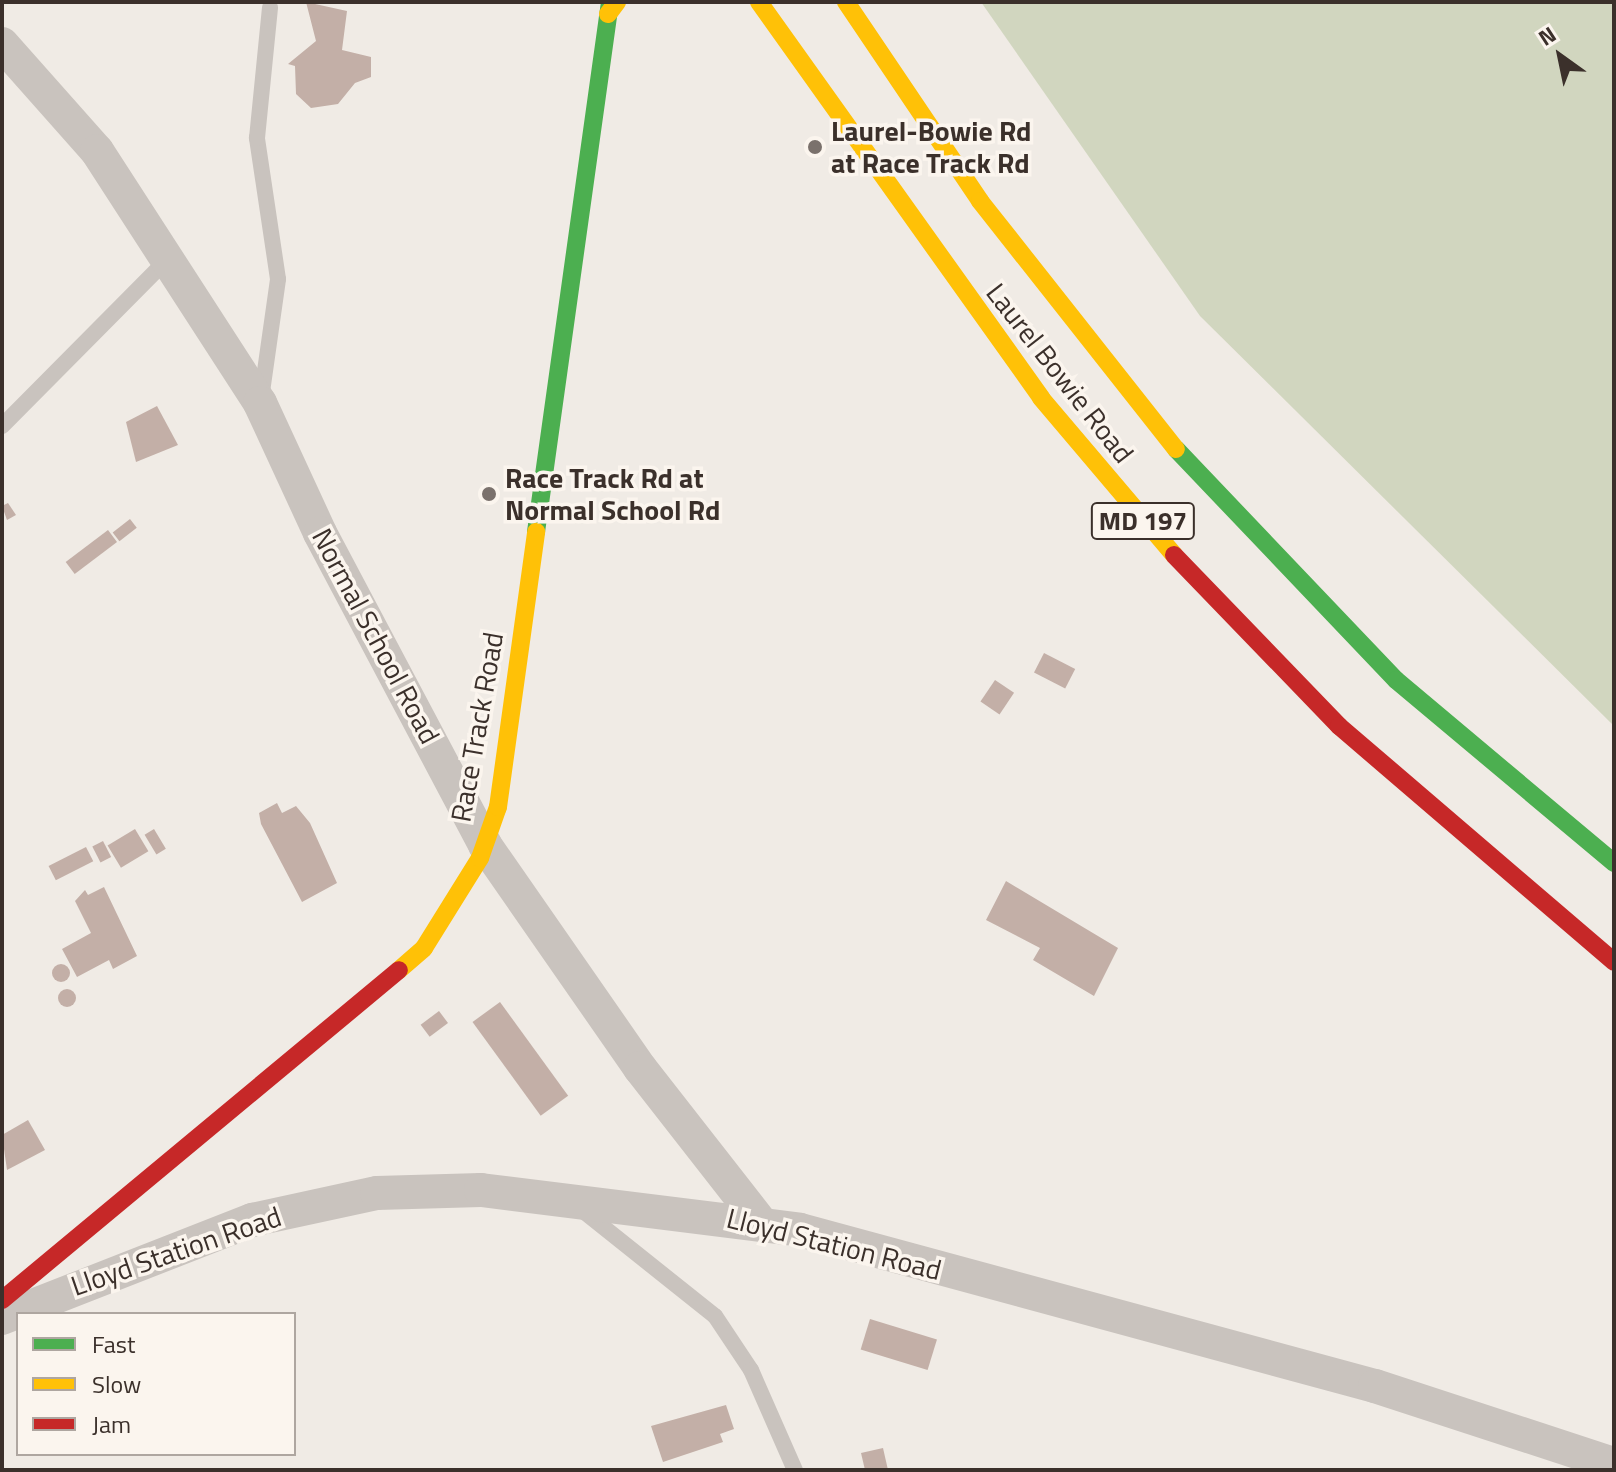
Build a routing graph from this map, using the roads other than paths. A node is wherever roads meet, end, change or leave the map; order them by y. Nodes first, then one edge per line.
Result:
1 (759, 2) edge
2 (846, 2) edge
3 (612, 6) edge
4 (270, 8) dead end
5 (3, 46) edge
6 (167, 260) junction
7 (260, 403) junction
8 (2, 426) edge
9 (485, 845) junction
10 (1614, 863) edge
11 (1614, 962) edge
12 (568, 1200) junction
13 (751, 1221) junction
14 (2, 1300) edge
15 (2, 1318) edge
16 (1614, 1464) edge
17 (795, 1470) edge

1 - 11 main road, Laurel Bowie Road / MD 197
2 - 10 main road, Laurel Bowie Road / MD 197
3 - 9 main road, Race Track Road
4 - 7 lane
5 - 6 street, Normal School Road
6 - 7 street, Normal School Road
6 - 8 lane
7 - 9 street, Normal School Road
9 - 13 street, Normal School Road
9 - 14 main road, Race Track Road
12 - 13 street, Lloyd Station Road
12 - 15 street, Lloyd Station Road
12 - 17 lane
13 - 16 street, Lloyd Station Road

